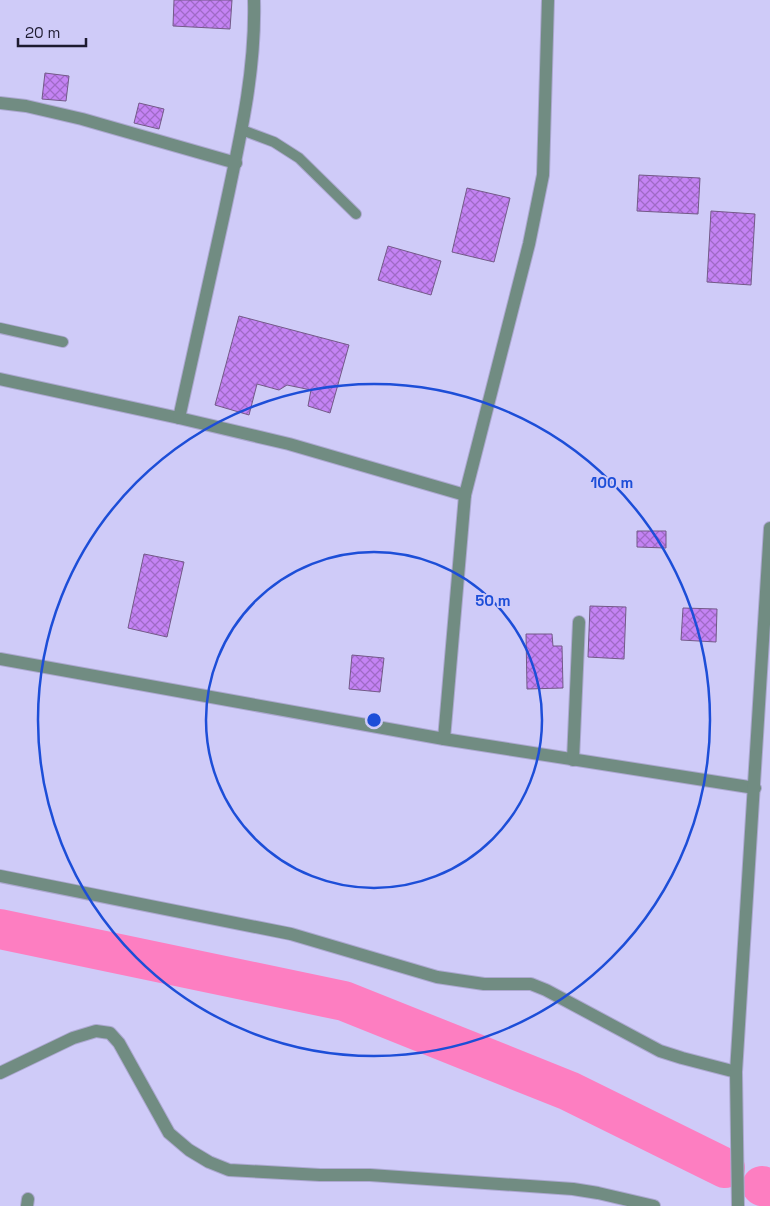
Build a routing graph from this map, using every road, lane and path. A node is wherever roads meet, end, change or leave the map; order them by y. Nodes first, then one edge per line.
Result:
1 (254, 0) edge
2 (548, 0) edge
3 (0, 103) edge
4 (242, 130) junction
5 (236, 163) junction
6 (356, 214) dead end
7 (0, 328) edge
8 (63, 342) dead end
9 (0, 379) edge
10 (179, 418) junction
11 (465, 494) junction
12 (770, 528) edge
13 (579, 622) dead end
14 (0, 659) edge
15 (444, 739) junction
16 (574, 760) junction
17 (755, 788) junction
18 (0, 876) edge
19 (736, 1072) junction
20 (0, 1073) edge
21 (654, 1206) edge
22 (738, 1206) edge

1 - 4 street
2 - 11 street
3 - 5 street
4 - 5 street
4 - 6 lane
5 - 10 street
7 - 8 lane
9 - 10 street
10 - 11 street
11 - 15 street
12 - 17 street
13 - 16 street
14 - 15 street
15 - 16 street
16 - 17 street
17 - 19 street
18 - 19 street
19 - 22 street
20 - 21 street

